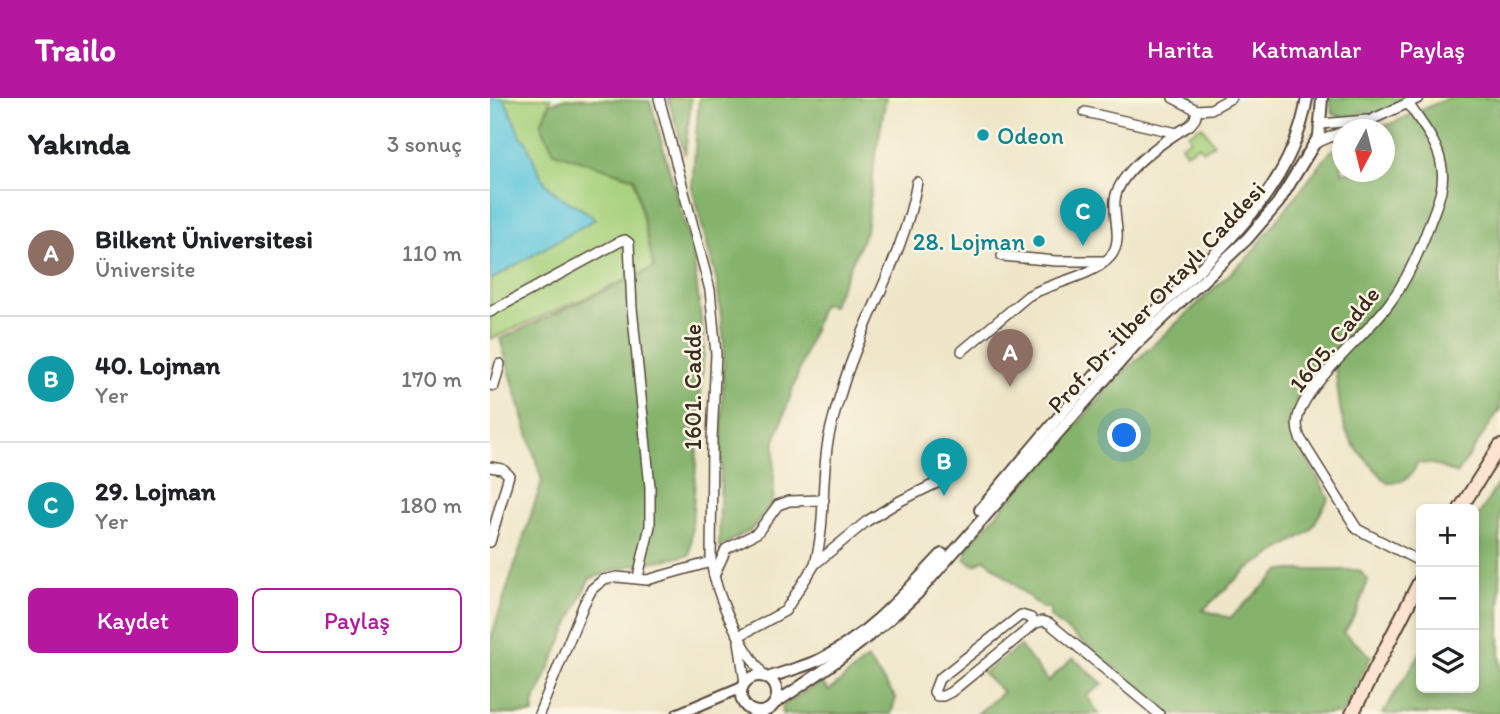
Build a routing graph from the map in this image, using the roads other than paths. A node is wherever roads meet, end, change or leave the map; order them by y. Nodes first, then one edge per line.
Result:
1 (659, 98) edge
2 (1173, 98) edge
3 (1231, 98) edge
4 (1307, 98) edge
5 (1322, 98) edge
6 (1419, 98) edge
7 (1408, 103) junction
8 (1197, 110) junction
9 (1085, 112) dead end
10 (1374, 119) edge
11 (1332, 123) edge
12 (1321, 124) junction
13 (1302, 130) junction
14 (1177, 133) junction
15 (1332, 137) edge
16 (1316, 144) junction
17 (917, 182) dead end
18 (1002, 256) dead end
19 (1107, 261) junction
20 (490, 312) edge
21 (962, 351) dead end
22 (500, 364) dead end
23 (490, 385) edge
24 (1500, 446) edge
25 (490, 467) edge
26 (947, 478) dead end
27 (824, 500) junction
28 (1463, 504) edge
29 (490, 542) edge
30 (1416, 559) edge
31 (711, 562) junction
32 (815, 564) junction
33 (713, 576) junction
34 (638, 577) junction
35 (1416, 589) edge
36 (1034, 624) junction
37 (739, 636) junction
38 (766, 677) junction
39 (744, 685) junction
40 (775, 703) junction
41 (753, 713) edge
42 (540, 714) edge
43 (678, 714) edge
44 (1159, 714) edge
45 (1352, 714) edge

1 - 31 street, 1601. Cadde
2 - 8 street
3 - 8 street
4 - 13 street, Prof. Dr. İlber Ortaylı Caddesi
5 - 12 street, Prof. Dr. İlber Ortaylı Caddesi
6 - 7 street
7 - 10 street
7 - 30 street, 1605. Cadde
8 - 14 street
9 - 14 street
11 - 12 street
12 - 13 street
12 - 16 street, Prof. Dr. İlber Ortaylı Caddesi
13 - 16 street
13 - 38 street, Prof. Dr. İlber Ortaylı Caddesi
14 - 19 street
15 - 16 street
16 - 40 street, Prof. Dr. İlber Ortaylı Caddesi
17 - 27 street
18 - 19 street
19 - 21 street
20 - 34 street
22 - 23 street
24 - 28 main road
25 - 29 street
26 - 32 street
27 - 32 street
27 - 33 street
31 - 33 street, 1601. Cadde
31 - 34 street
32 - 37 street
33 - 37 street, 1601. Cadde
34 - 42 street
35 - 45 main road
36 - 36 street
36 - 44 street
37 - 38 street, 1601. Cadde
37 - 39 street, 1601. Cadde
38 - 39 street, Prof. Dr. İlber Ortaylı Caddesi
38 - 40 street
39 - 41 street, Prof. Dr. İlber Ortaylı Caddesi
39 - 43 street, Prof. Dr. İlber Ortaylı Caddesi
40 - 41 street, Prof. Dr. İlber Ortaylı Caddesi

